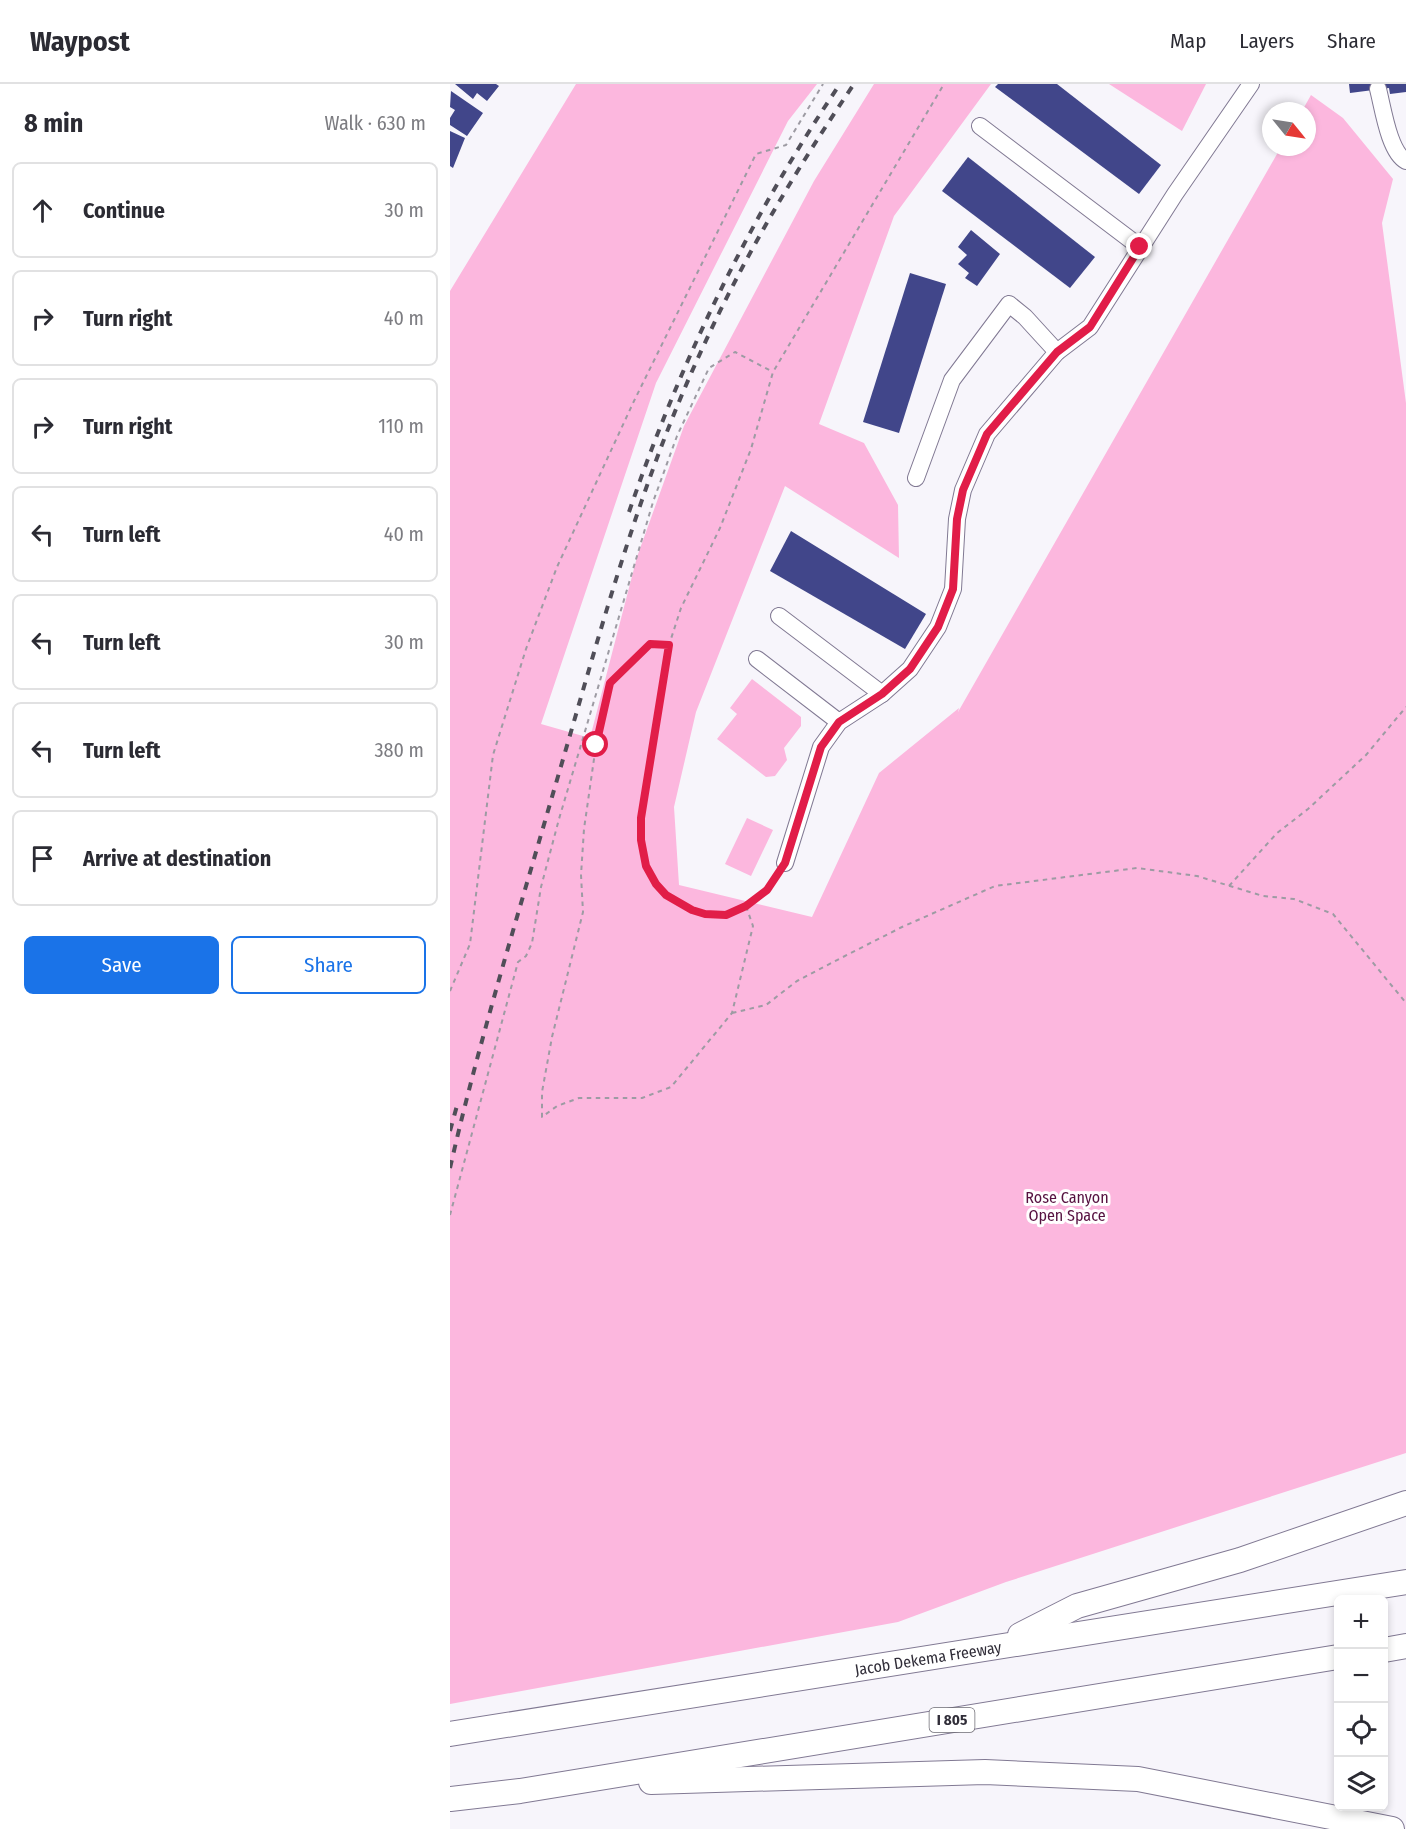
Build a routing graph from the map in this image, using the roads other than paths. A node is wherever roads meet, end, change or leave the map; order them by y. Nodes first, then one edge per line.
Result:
1 (1251, 84) edge
2 (1378, 89) dead end
3 (980, 126) dead end
4 (1406, 161) edge
5 (1140, 247) junction
6 (1057, 352) junction
7 (916, 478) dead end
8 (779, 616) dead end
9 (757, 659) dead end
10 (882, 694) junction
11 (839, 722) junction
12 (785, 863) road end
13 (1406, 1503) edge
14 (1406, 1582) edge
15 (1001, 1645) junction
16 (1406, 1646) edge
17 (1388, 1649) edge
18 (1334, 1658) edge
19 (450, 1734) edge
20 (565, 1784) junction
21 (450, 1799) edge
22 (1392, 1829) edge

1 - 5 lane
2 - 4 lane
3 - 5 lane
5 - 6 lane
6 - 7 lane
6 - 10 lane
8 - 10 lane
9 - 11 lane
10 - 11 lane
11 - 12 lane
13 - 15 highway
14 - 15 highway, Jacob Dekema Freeway
15 - 19 highway, Jacob Dekema Freeway
16 - 17 highway
18 - 20 highway, I 805
20 - 21 highway, I 805
20 - 22 highway

